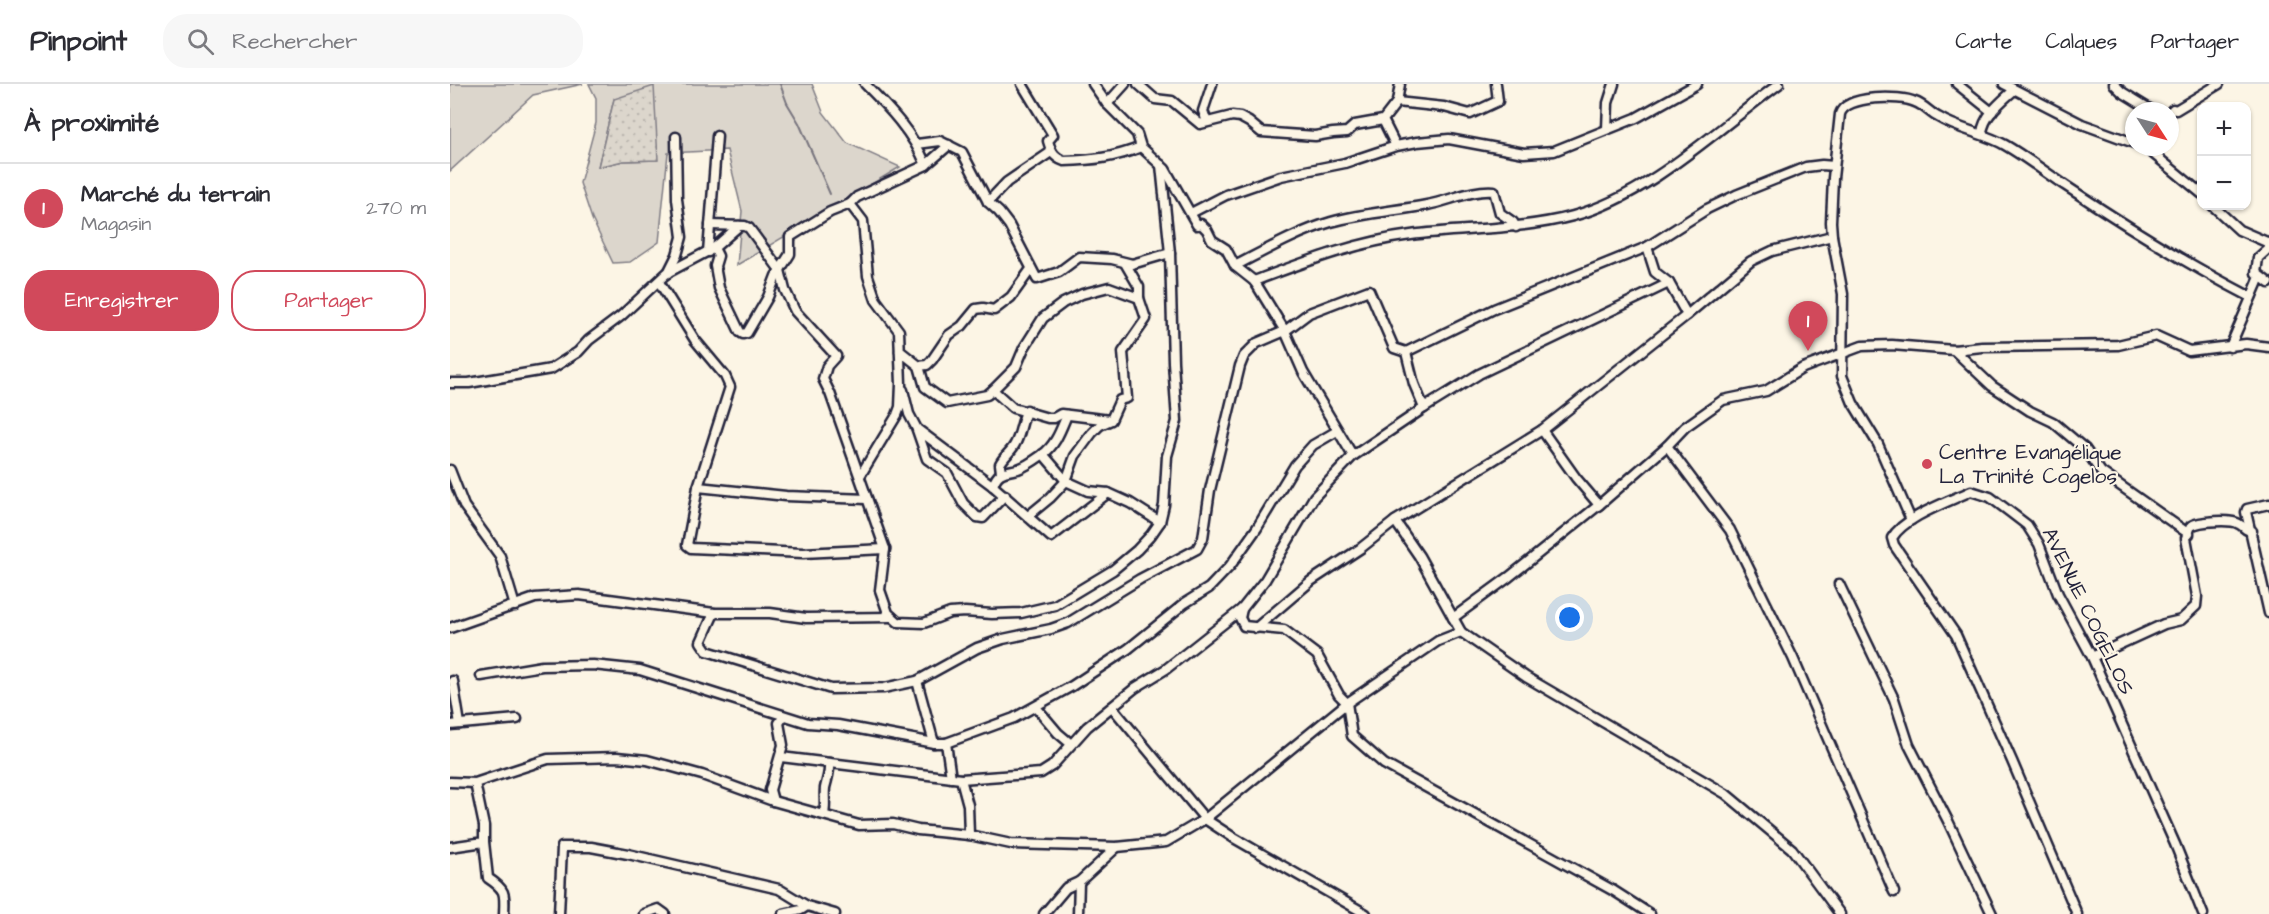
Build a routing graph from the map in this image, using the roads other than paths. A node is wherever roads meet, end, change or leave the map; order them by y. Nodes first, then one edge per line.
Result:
1 (865, 84) edge
2 (1022, 84) edge
3 (1093, 84) edge
4 (1125, 84) edge
5 (1138, 84) edge
6 (1212, 84) edge
7 (1400, 84) edge
8 (1497, 84) edge
9 (1614, 84) edge
10 (1697, 84) edge
11 (1779, 84) edge
12 (1957, 84) edge
13 (2004, 84) edge
14 (2114, 84) edge
15 (2219, 84) edge
16 (2014, 90) junction
17 (1397, 102) junction
18 (2138, 102) edge
19 (1107, 104) junction
20 (2179, 108) edge
21 (1992, 112) junction
22 (1383, 120) junction
23 (1207, 122) junction
24 (1607, 129) junction
25 (1982, 133) junction
26 (717, 136) dead end
27 (676, 137) dead end
28 (2125, 140) edge
29 (917, 144) junction
30 (949, 145) junction
31 (1396, 146) junction
32 (1141, 147) junction
33 (1051, 152) junction
34 (2154, 156) edge
35 (926, 165) junction
36 (1161, 165) junction
37 (1834, 166) junction
38 (2197, 190) edge
39 (988, 202) junction
40 (850, 204) junction
41 (2217, 210) edge
42 (1191, 213) junction
43 (710, 225) junction
44 (739, 226) junction
45 (1516, 226) junction
46 (1832, 236) junction
47 (2269, 243) edge
48 (1647, 246) junction
49 (2269, 248) edge
50 (711, 250) junction
51 (1170, 253) junction
52 (1125, 264) junction
53 (1235, 266) junction
54 (1031, 269) junction
55 (780, 270) junction
56 (667, 273) junction
57 (2260, 277) junction
58 (1254, 281) junction
59 (659, 282) junction
60 (1669, 283) junction
61 (2269, 283) edge
62 (2251, 297) junction
63 (1139, 298) junction
64 (1687, 315) junction
65 (1286, 331) junction
66 (2230, 347) junction
67 (2269, 347) edge
68 (1954, 350) junction
69 (900, 351) junction
70 (1406, 352) junction
71 (1842, 353) junction
72 (919, 366) junction
73 (450, 383) edge
74 (901, 384) junction
75 (993, 390) junction
76 (1424, 408) junction
77 (1027, 410) junction
78 (1067, 415) junction
79 (1111, 420) junction
80 (917, 429) junction
81 (1542, 430) junction
82 (1337, 431) junction
83 (1667, 446) junction
84 (1043, 454) junction
85 (1353, 456) junction
86 (450, 470) edge
87 (1001, 472) junction
88 (860, 476) junction
89 (1066, 481) junction
90 (993, 486) junction
91 (698, 487) junction
92 (1108, 492) junction
93 (1005, 495) junction
94 (867, 499) junction
95 (2269, 504) edge
96 (1599, 505) junction
97 (1028, 516) junction
98 (1911, 520) junction
99 (1395, 521) junction
100 (1160, 522) junction
101 (2252, 531) junction
102 (2189, 534) junction
103 (885, 549) junction
104 (1839, 584) dead end
105 (515, 606) junction
106 (1242, 609) junction
107 (714, 613) junction
108 (2269, 613) edge
109 (892, 617) junction
110 (1453, 618) junction
111 (450, 628) edge
112 (1256, 628) junction
113 (1461, 632) junction
114 (2092, 657) junction
115 (481, 676) dead end
116 (453, 681) dead end
117 (917, 681) junction
118 (1347, 703) junction
119 (1036, 707) junction
120 (1112, 707) junction
121 (784, 716) junction
122 (517, 719) dead end
123 (460, 724) junction
124 (450, 725) edge
125 (934, 743) junction
126 (946, 743) junction
127 (1071, 744) junction
128 (781, 757) junction
129 (829, 764) junction
130 (951, 777) junction
131 (961, 779) junction
132 (450, 782) edge
133 (475, 783) junction
134 (773, 801) junction
135 (824, 814) junction
136 (1205, 819) junction
137 (969, 835) junction
138 (484, 842) junction
139 (450, 847) edge
140 (1117, 847) junction
141 (1079, 882) junction
142 (1894, 892) dead end
143 (1636, 903) junction
144 (811, 909) edge
145 (504, 914) edge
146 (559, 914) edge
147 (644, 914) edge
148 (665, 914) edge
149 (783, 914) edge
150 (835, 914) edge
151 (1044, 914) edge
152 (1078, 914) edge
153 (1366, 914) edge
154 (1640, 914) edge
155 (1650, 914) edge
156 (1840, 914) edge
157 (1992, 914) edge
158 (2077, 914) edge
159 (2203, 914) edge

1 - 29 street
2 - 33 street
3 - 19 street
4 - 19 street
5 - 23 street
6 - 23 street
7 - 17 street
8 - 17 street
9 - 24 street
10 - 24 street
11 - 45 street
12 - 21 street
13 - 16 street
14 - 18 street
15 - 20 street
16 - 21 street
16 - 28 street
17 - 22 street
19 - 32 street
21 - 25 street
22 - 23 street
22 - 31 street
24 - 31 street
25 - 37 street
25 - 62 street
26 - 43 street
27 - 56 street
29 - 30 street
29 - 35 street
30 - 35 street
30 - 39 street
31 - 42 street
32 - 33 street
32 - 36 street
33 - 39 street
34 - 38 street
35 - 40 street
36 - 42 street
36 - 51 street
37 - 46 street
37 - 48 street
39 - 54 street
40 - 55 street
40 - 69 street
41 - 47 street
42 - 53 street
43 - 44 street
43 - 50 street
44 - 50 street
44 - 55 street
45 - 53 street
45 - 58 street
46 - 64 street
46 - 71 street
48 - 60 street
48 - 70 street
49 - 57 street
50 - 55 street
50 - 56 street
51 - 52 street
51 - 100 street
52 - 54 street
52 - 63 street
53 - 58 street
54 - 72 street
55 - 88 street
56 - 59 street
57 - 61 street
57 - 62 street
58 - 65 street
59 - 73 street
59 - 91 street
60 - 64 street
60 - 76 street
62 - 66 street
63 - 75 street
63 - 79 street
64 - 81 street
65 - 70 street
65 - 82 street
65 - 117 street
66 - 67 street
66 - 68 street
68 - 71 street
68 - 102 street
69 - 72 street
69 - 74 street
70 - 76 street
71 - 83 street
71 - 98 street
72 - 75 street
74 - 80 street
74 - 88 street
75 - 77 street
76 - 85 street
77 - 78 street
77 - 87 street
78 - 79 street
78 - 84 street
79 - 89 street
80 - 90 street
80 - 93 street
81 - 96 street
81 - 99 street
82 - 85 street
82 - 119 street
83 - 96 street
83 - 142 street
84 - 87 street
84 - 89 street
85 - 106 street
86 - 105 street
87 - 90 street
88 - 94 street
89 - 92 street
89 - 97 street
90 - 93 street
91 - 94 street
91 - 103 street
92 - 97 street
92 - 100 street
93 - 97 street
94 - 103 street
95 - 101 street
96 - 110 street
98 - 114 street, AVENUE COGELOS
98 - 158 street, AVENUE COGELOS
99 - 110 street
99 - 112 street
100 - 109 street
101 - 102 street
101 - 108 street
102 - 114 street
103 - 109 street
104 - 157 street
105 - 107 street
105 - 111 street
106 - 112 street
106 - 120 street
107 - 109 street
107 - 117 street
110 - 113 street
112 - 118 street
113 - 118 street
113 - 156 street
114 - 159 street, AVENUE COGELOS
115 - 121 street
116 - 123 street
117 - 125 street
118 - 136 street
118 - 143 street
119 - 126 street
119 - 127 street
120 - 127 street
120 - 136 street
121 - 125 street
121 - 128 street
122 - 123 street
123 - 124 street
125 - 126 street
126 - 130 street
127 - 131 street
128 - 129 street
128 - 134 street
129 - 130 street
129 - 135 street
130 - 131 street
131 - 137 street
132 - 133 street
133 - 134 street
133 - 138 street
134 - 135 street
135 - 137 street
136 - 140 street
136 - 153 street
137 - 140 street
138 - 139 street
138 - 145 street
140 - 141 street
141 - 151 street
141 - 152 street
143 - 154 street
143 - 155 street
144 - 146 street
144 - 149 street
144 - 150 street
147 - 148 street

